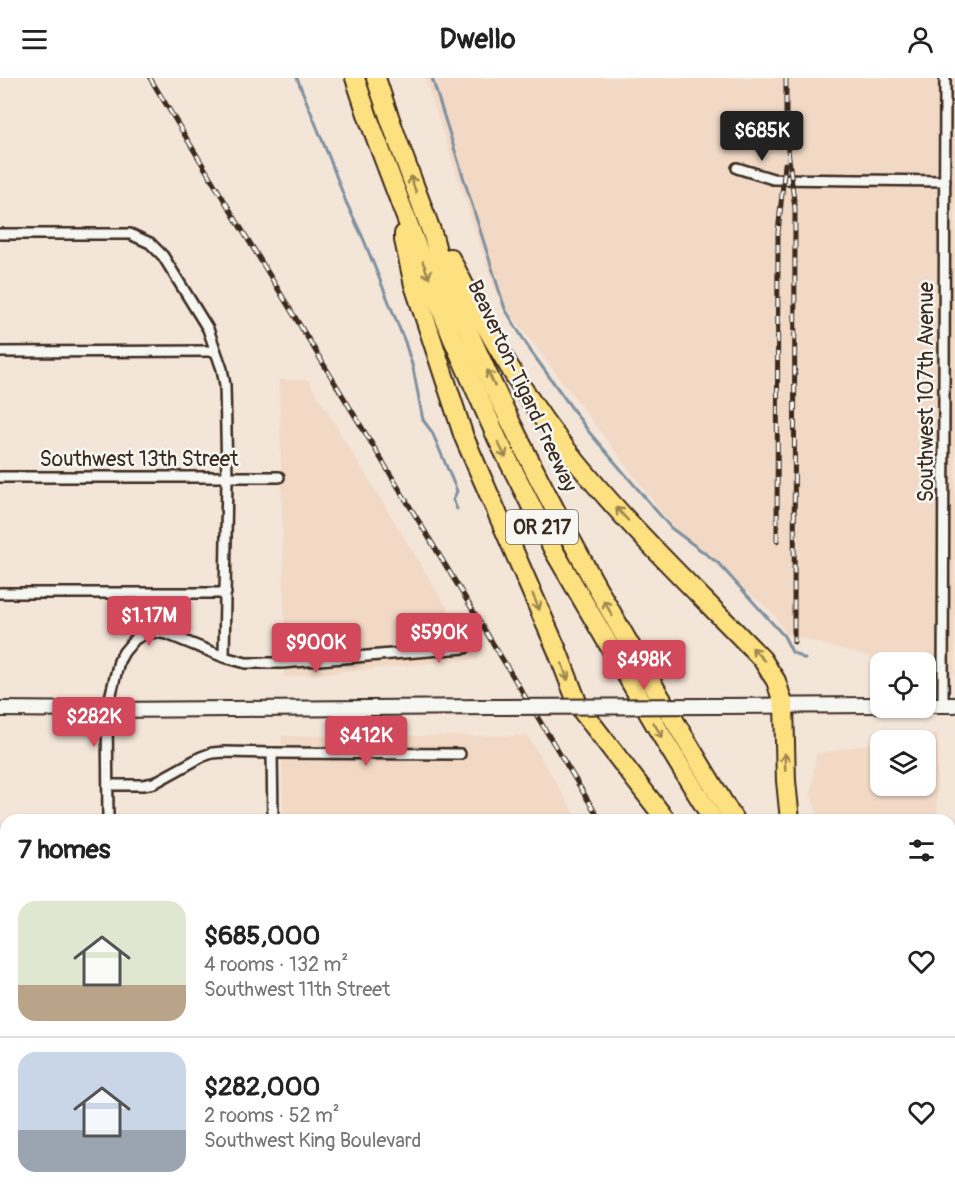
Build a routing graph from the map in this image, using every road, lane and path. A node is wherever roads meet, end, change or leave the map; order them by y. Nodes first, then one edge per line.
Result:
1 (355, 78) edge
2 (376, 78) edge
3 (945, 78) edge
4 (737, 168) dead end
5 (945, 181) junction
6 (405, 216) junction
7 (0, 234) edge
8 (433, 239) junction
9 (215, 351) junction
10 (0, 352) edge
11 (0, 477) edge
12 (227, 477) junction
13 (279, 477) dead end
14 (0, 593) edge
15 (226, 593) junction
16 (465, 648) dead end
17 (224, 657) junction
18 (870, 705) edge
19 (949, 705) edge
20 (784, 706) junction
21 (579, 707) junction
22 (0, 709) edge
23 (107, 710) junction
24 (272, 753) junction
25 (460, 754) dead end
26 (108, 785) junction
27 (108, 814) edge
28 (273, 814) edge
29 (661, 814) edge
30 (709, 814) edge
31 (730, 814) edge
32 (789, 814) edge

1 - 6 highway, Beaverton-Tigard Freeway / OR 217
8 -> 2 highway, Beaverton-Tigard Freeway / OR 217
3 - 5 street, Southwest 107th Avenue
4 - 5 street
5 - 19 street, Southwest 107th Avenue
6 -> 21 highway
6 -> 30 highway, Beaverton-Tigard Freeway / OR 217
7 - 9 street
20 -> 8 highway
31 -> 8 highway, Beaverton-Tigard Freeway / OR 217
9 - 10 street
9 - 12 street
11 - 12 street, Southwest 13th Street
12 - 13 street, Southwest 13th Street
12 - 15 street
14 - 15 street
15 - 17 street
16 - 17 street
17 - 23 street
18 - 20 main road
20 - 21 main road, bridge
32 -> 20 highway
21 - 23 main road, bridge
21 - 29 highway
22 - 23 main road
23 - 26 street
24 - 25 street
24 - 26 street
24 - 28 street
26 - 27 street

